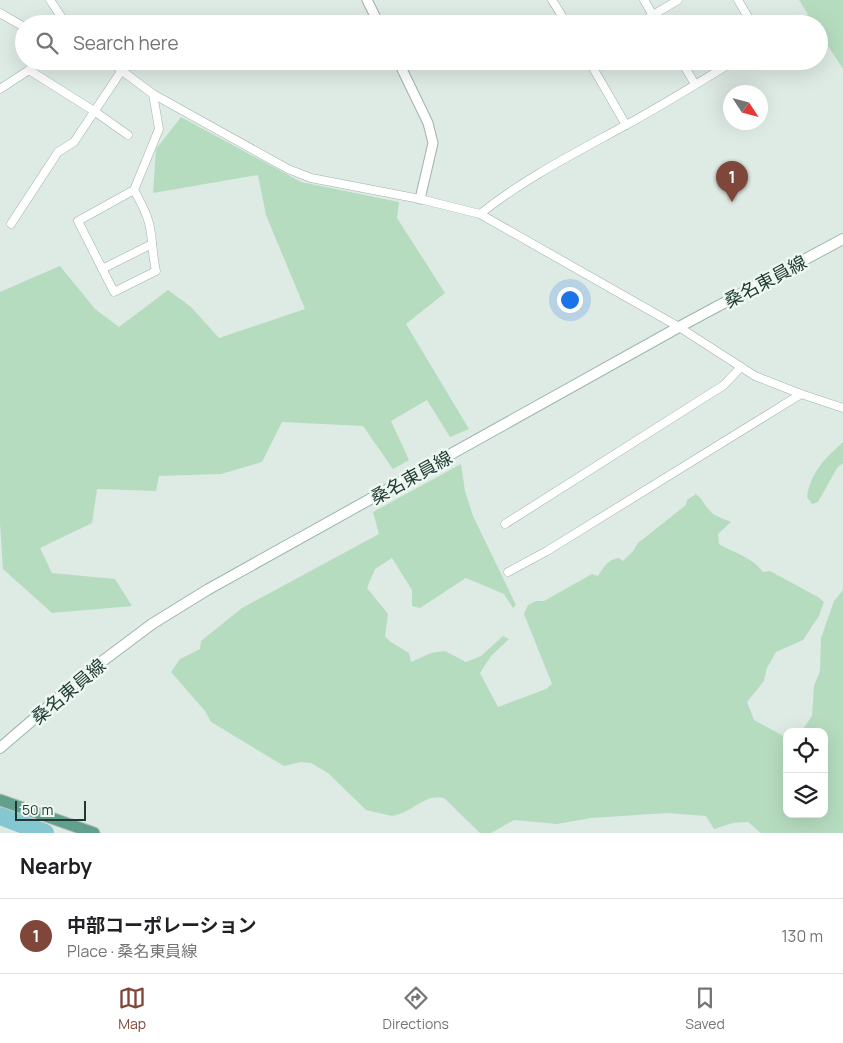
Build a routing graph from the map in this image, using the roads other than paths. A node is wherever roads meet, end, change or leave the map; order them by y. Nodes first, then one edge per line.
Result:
1 (50, 0) edge
2 (367, 0) edge
3 (552, 0) edge
4 (644, 0) edge
5 (678, 0) edge
6 (738, 0) edge
7 (0, 13) edge
8 (60, 15) edge
9 (374, 15) edge
10 (561, 15) edge
11 (653, 15) joint
12 (747, 15) edge
13 (15, 22) edge
14 (29, 70) joint
15 (122, 70) joint
16 (402, 70) edge
17 (594, 70) edge
18 (686, 70) edge
19 (719, 70) edge
20 (695, 84) junction
21 (0, 89) edge
22 (153, 94) junction
23 (94, 111) junction
24 (626, 125) junction
25 (128, 134) dead end
26 (134, 190) junction
27 (420, 199) junction
28 (480, 214) junction
29 (11, 224) dead end
30 (843, 239) edge
31 (152, 244) junction
32 (102, 269) junction
33 (679, 327) junction
34 (742, 367) junction
35 (801, 394) junction
36 (843, 408) edge
37 (505, 524) dead end
38 (508, 572) dead end
39 (0, 748) edge
40 (0, 800) edge
41 (94, 833) edge

1 - 8 street
2 - 9 street
3 - 10 street
4 - 11 street
5 - 11 street
6 - 12 street
7 - 13 street
14 - 21 street
14 - 23 street
15 - 22 street
15 - 23 street
16 - 27 street
17 - 24 street
18 - 20 street
19 - 20 street
20 - 24 street
22 - 26 street
22 - 27 street
23 - 25 street
23 - 29 street
24 - 28 street
26 - 31 street
26 - 32 street
27 - 28 street
28 - 33 street
30 - 33 main road, 桑名東員線
31 - 32 street
31 - 32 street
33 - 34 street
33 - 39 main road, 桑名東員線
34 - 35 street
34 - 37 street
35 - 36 street
35 - 38 street
40 - 41 main road

